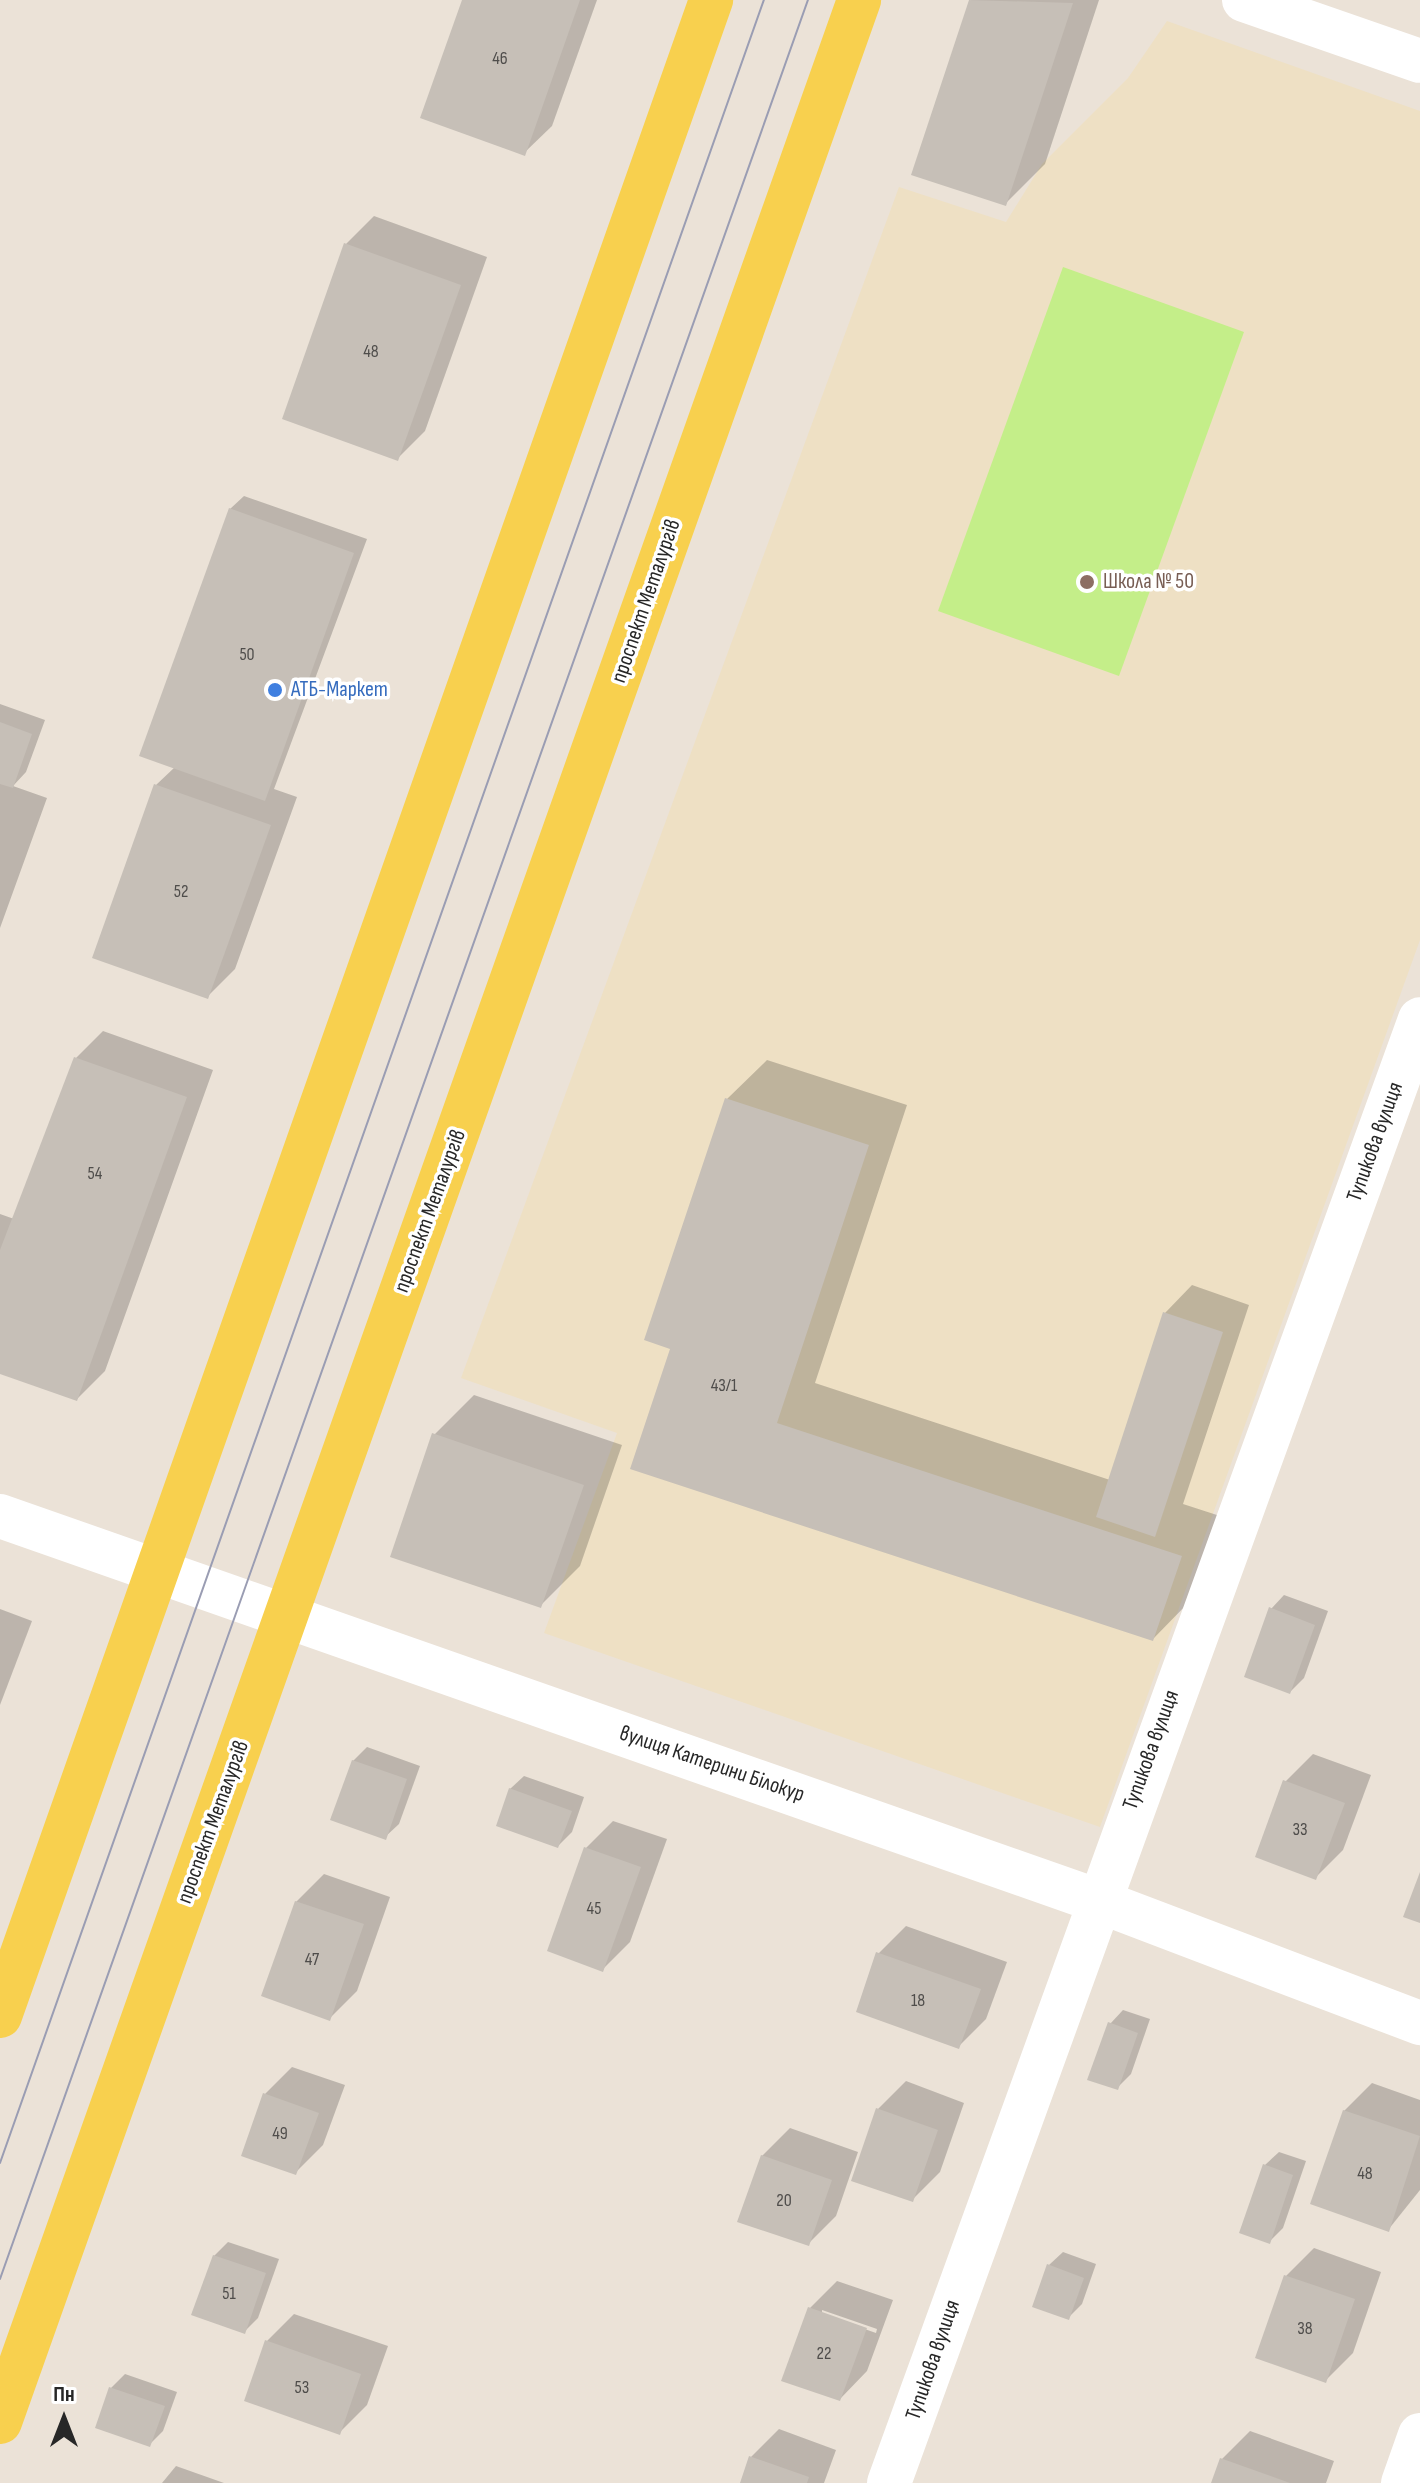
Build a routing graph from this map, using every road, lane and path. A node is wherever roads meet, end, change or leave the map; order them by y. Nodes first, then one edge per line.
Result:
1 (711, 0) edge
2 (859, 0) edge
3 (1244, 0) edge
4 (1420, 61) edge
5 (1420, 1019) edge
6 (0, 1516) edge
7 (157, 1571) junction
8 (286, 1614) junction
9 (1096, 1900) junction
10 (0, 2016) edge
11 (1420, 2023) edge
12 (0, 2422) edge
13 (1420, 2435) edge
14 (889, 2483) edge
15 (1403, 2483) edge

1 - 7 main road
2 - 8 main road, проспект Металургів
3 - 4 street
5 - 9 street, Тупикова вулиця
6 - 7 street, вулиця Катерини Білокур
7 - 8 street, вулиця Катерини Білокур
7 - 10 main road
8 - 9 street, вулиця Катерини Білокур
8 - 12 main road, проспект Металургів
9 - 11 street, вулиця Катерини Білокур
9 - 14 street, Тупикова вулиця
13 - 15 street

